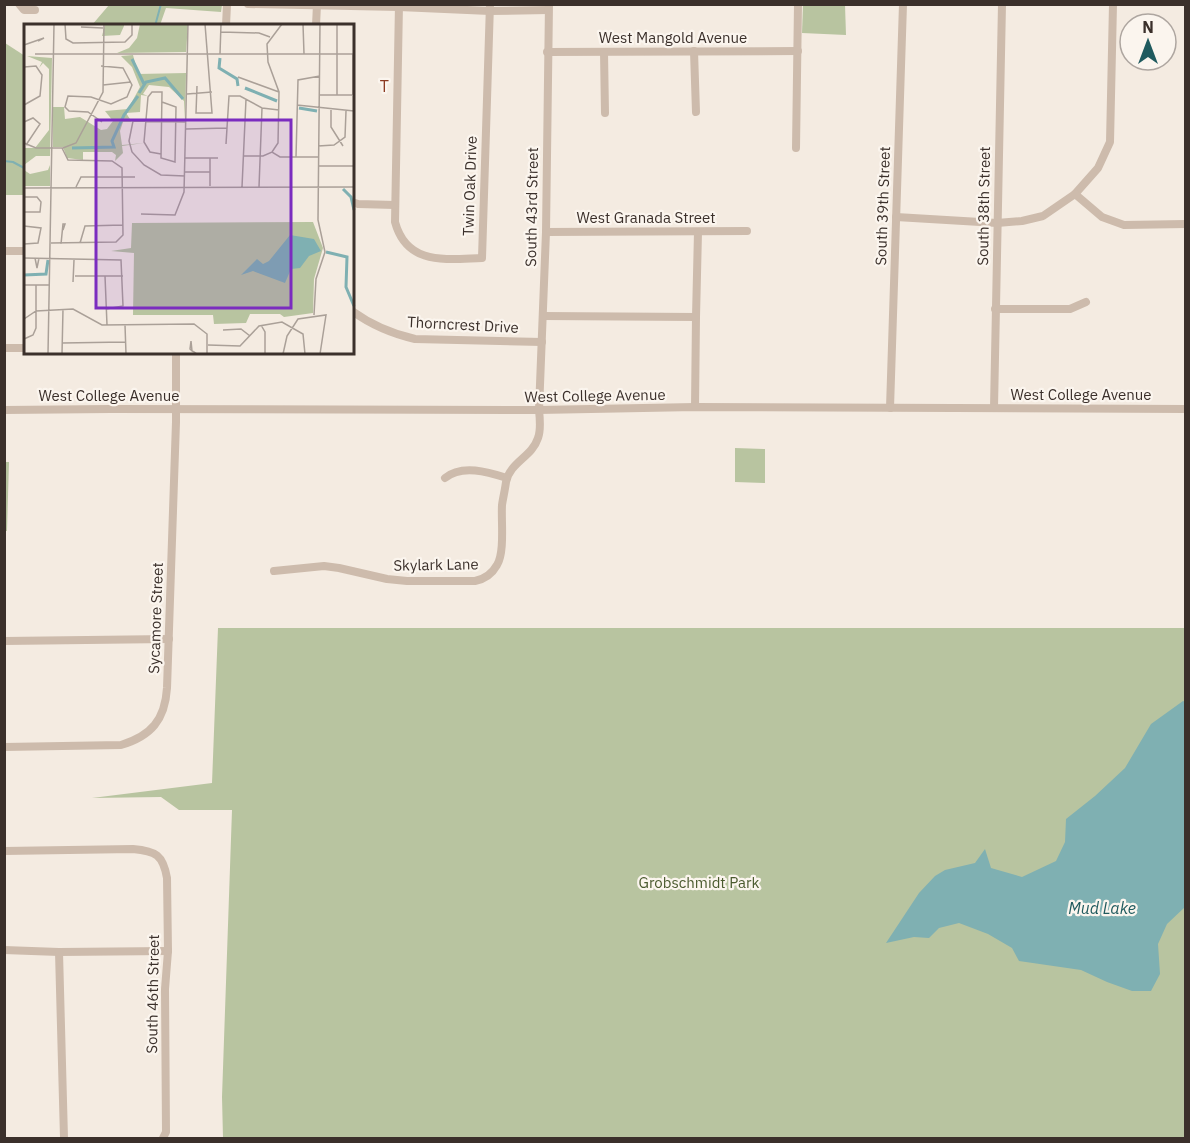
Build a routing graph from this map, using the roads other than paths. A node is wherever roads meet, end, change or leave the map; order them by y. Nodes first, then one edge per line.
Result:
1 (19, 4) edge
2 (227, 4) edge
3 (248, 4) edge
4 (798, 4) edge
5 (903, 4) edge
6 (1002, 4) edge
7 (1113, 4) edge
8 (317, 5) edge
9 (399, 6) edge
10 (549, 7) edge
11 (490, 8) edge
12 (35, 10) dead end
13 (226, 24) edge
14 (316, 24) edge
15 (694, 51) junction
16 (798, 51) junction
17 (547, 52) junction
18 (604, 52) junction
19 (696, 112) dead end
20 (605, 113) dead end
21 (796, 148) dead end
22 (1075, 194) junction
23 (354, 203) edge
24 (395, 206) junction
25 (896, 217) junction
26 (997, 223) junction
27 (1185, 224) edge
28 (747, 231) dead end
29 (546, 232) junction
30 (698, 232) junction
31 (4, 251) edge
32 (24, 251) edge
33 (1086, 302) dead end
34 (995, 309) junction
35 (354, 312) edge
36 (543, 315) junction
37 (696, 317) junction
38 (542, 342) junction
39 (4, 348) edge
40 (24, 348) edge
41 (176, 354) edge
42 (695, 407) junction
43 (890, 408) junction
44 (994, 408) junction
45 (1185, 409) edge
46 (4, 410) edge
47 (176, 410) junction
48 (539, 410) junction
49 (445, 478) dead end
50 (507, 478) junction
51 (274, 571) dead end
52 (168, 639) junction
53 (4, 641) edge
54 (4, 747) edge
55 (4, 851) edge
56 (4, 950) edge
57 (168, 951) junction
58 (59, 952) junction
59 (64, 1138) edge
60 (163, 1138) edge

1 - 12 street
2 - 13 street
3 - 8 street
4 - 16 street
5 - 25 street, South 39th Street
6 - 26 street, South 38th Street
7 - 22 street
8 - 9 street
8 - 14 street
9 - 11 street
9 - 24 street, Twin Oak Drive
10 - 11 street
10 - 17 street, South 43rd Street
11 - 24 street, Twin Oak Drive
15 - 16 street, West Mangold Avenue
15 - 18 street, West Mangold Avenue
15 - 19 street
16 - 21 street
17 - 18 street, West Mangold Avenue
17 - 29 street, South 43rd Street
18 - 20 street
22 - 26 street
22 - 27 street
23 - 24 street
25 - 26 street
25 - 43 street, South 39th Street
26 - 34 street, South 38th Street
28 - 30 street, West Granada Street
29 - 30 street, West Granada Street
29 - 36 street, South 43rd Street
30 - 37 street
31 - 32 street
33 - 34 street
34 - 44 street, South 38th Street
35 - 38 street, Thorncrest Drive
36 - 37 street
36 - 38 street, South 43rd Street
37 - 42 street
38 - 48 street, South 43rd Street
39 - 40 street
41 - 47 street, Sycamore Street
42 - 43 street, West College Avenue
42 - 48 street, West College Avenue
43 - 44 street, West College Avenue
44 - 45 street, West College Avenue
46 - 47 street, West College Avenue
47 - 48 street, West College Avenue
47 - 52 street, Sycamore Street
48 - 50 street, Skylark Lane
49 - 50 street
50 - 51 street, Skylark Lane
52 - 53 street
52 - 54 street, Sycamore Street
55 - 57 street, South 46th Street
56 - 58 street
57 - 58 street
57 - 60 street, South 46th Street
58 - 59 street

